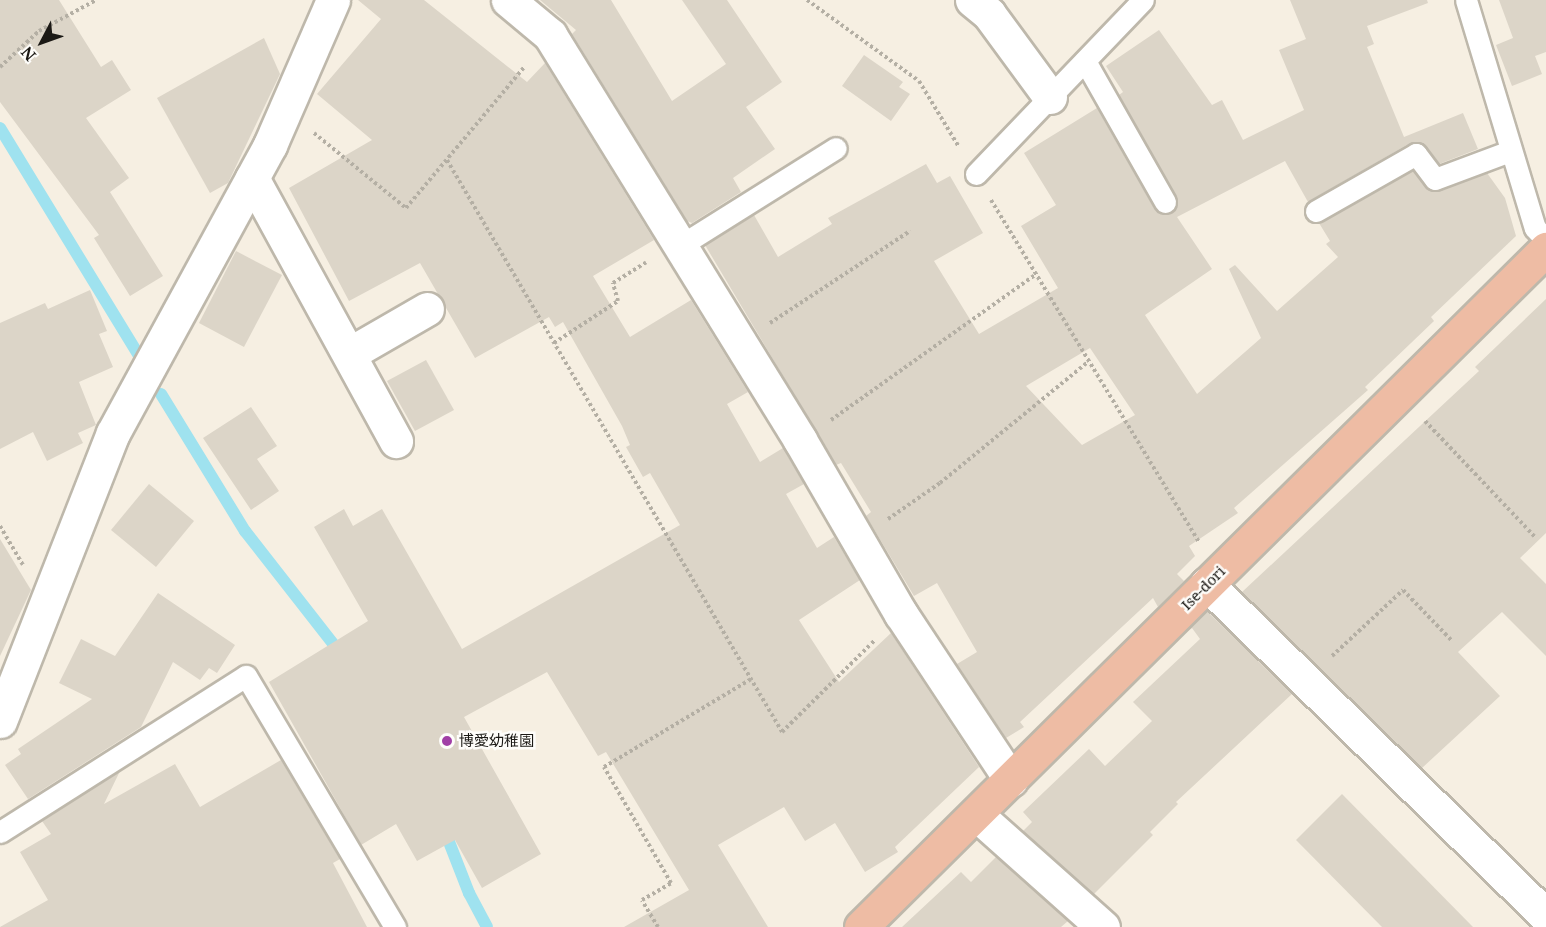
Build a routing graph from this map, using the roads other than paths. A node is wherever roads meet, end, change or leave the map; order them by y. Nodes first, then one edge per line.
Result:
1 (333, 0) edge
2 (508, 0) edge
3 (972, 0) edge
4 (1143, 0) edge
5 (1466, 0) edge
6 (1085, 61) junction
7 (1050, 97) junction
8 (836, 148) dead end
9 (1510, 151) junction
10 (976, 174) road end
11 (252, 178) junction
12 (1165, 202) dead end
13 (1316, 211) dead end
14 (1546, 240) edge
15 (677, 245) junction
16 (1546, 249) edge
17 (427, 309) dead end
18 (349, 354) junction
19 (396, 441) dead end
20 (1213, 578) junction
21 (0, 721) edge
22 (1011, 780) junction
23 (976, 814) junction
24 (0, 832) edge
25 (1546, 916) edge
26 (1097, 925) edge
27 (395, 927) edge
28 (861, 927) edge

1 - 11 street
2 - 15 street
3 - 7 street
4 - 6 lane
5 - 9 lane
6 - 7 lane
6 - 12 lane
7 - 10 lane
8 - 15 lane
9 - 13 lane
9 - 14 lane
11 - 18 street
11 - 21 street
15 - 22 street
16 - 20 main road, Ise-dori
17 - 18 street
18 - 19 street
20 - 22 main road, Ise-dori
20 - 25 street
22 - 23 main road, Ise-dori
23 - 26 street
23 - 28 main road, Ise-dori
24 - 27 lane

